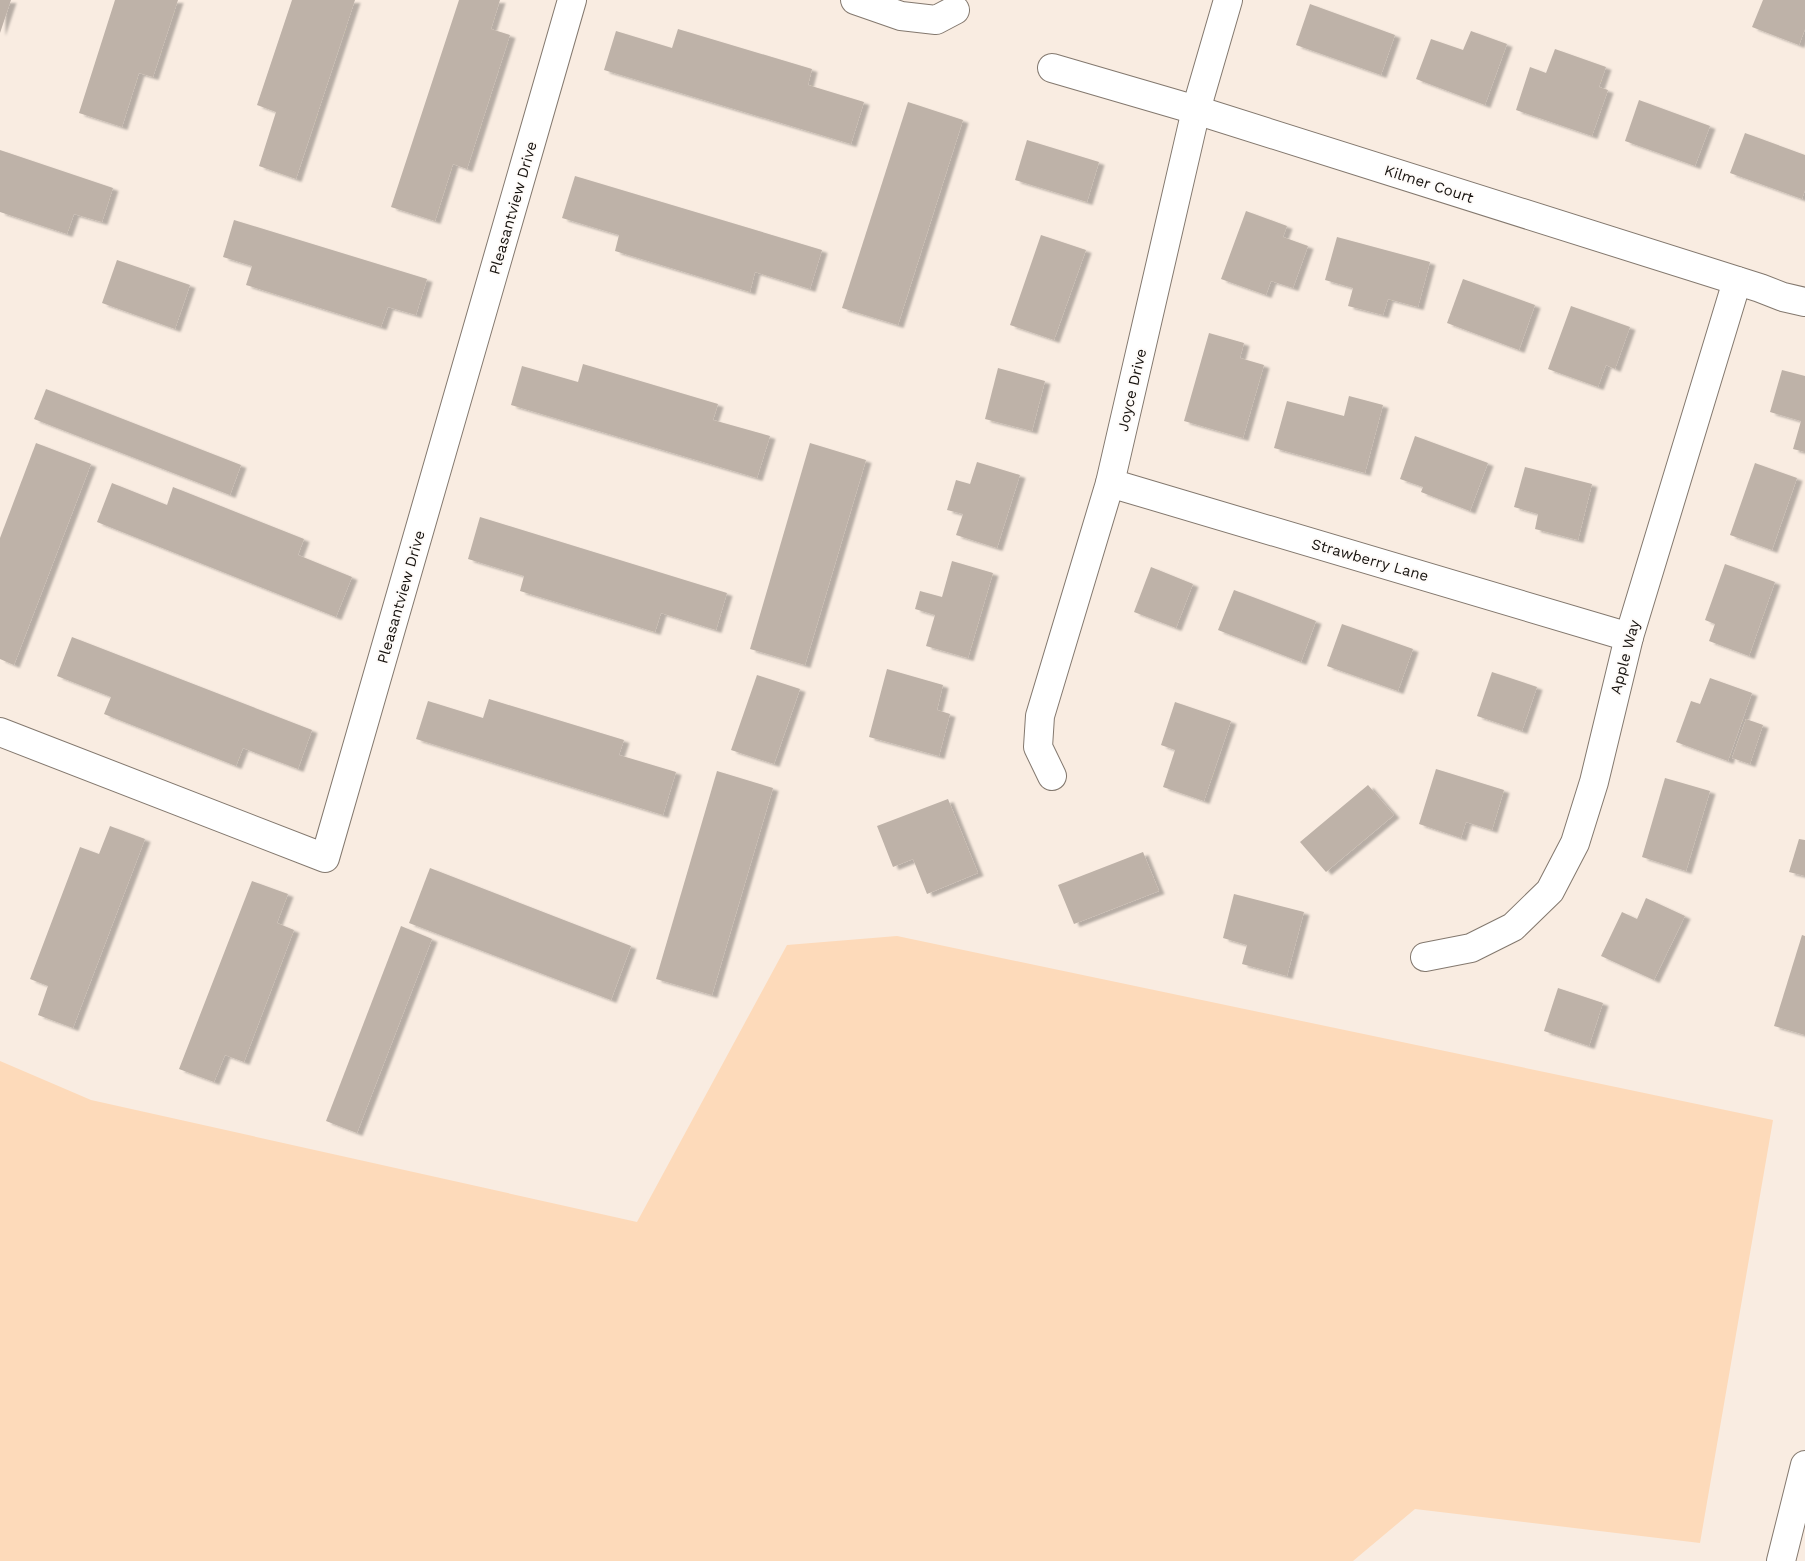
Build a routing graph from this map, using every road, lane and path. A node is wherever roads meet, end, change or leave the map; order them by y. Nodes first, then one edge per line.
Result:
1 (572, 0) edge
2 (855, 0) edge
3 (1228, 0) edge
4 (955, 10) dead end
5 (1052, 68) dead end
6 (1196, 110) junction
7 (1736, 281) junction
8 (1805, 302) edge
9 (1110, 484) junction
10 (1629, 637) junction
11 (0, 732) edge
12 (1052, 776) dead end
13 (1425, 957) dead end
14 (1805, 1465) edge
15 (1780, 1561) edge

1 - 11 street, Pleasantview Drive
2 - 4 street
3 - 6 street, Joyce Drive
5 - 6 street, Kilmer Court
6 - 7 street, Kilmer Court
6 - 9 street, Joyce Drive
7 - 8 street, Kilmer Court
7 - 10 street, Apple Way
9 - 10 street, Strawberry Lane
9 - 12 street, Joyce Drive
10 - 13 street, Apple Way
14 - 15 street

